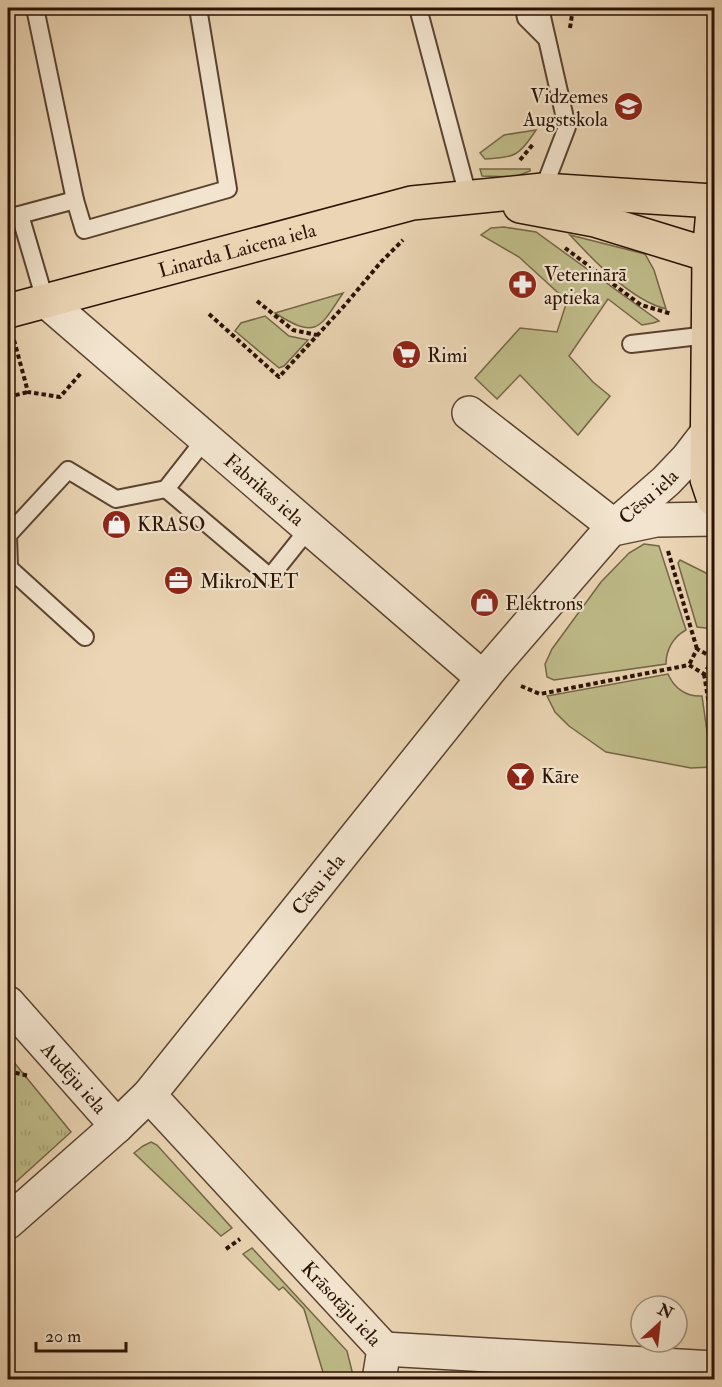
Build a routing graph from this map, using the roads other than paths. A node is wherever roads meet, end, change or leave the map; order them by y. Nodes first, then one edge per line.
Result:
1 (35, 8) edge
2 (198, 8) edge
3 (418, 8) edge
4 (524, 8) edge
5 (540, 8) edge
6 (546, 38) junction
7 (543, 190) junction
8 (468, 196) junction
9 (75, 200) junction
10 (714, 200) edge
11 (14, 217) edge
12 (709, 255) junction
13 (45, 300) junction
14 (10, 324) edge
15 (708, 335) junction
16 (631, 344) dead end
17 (469, 413) dead end
18 (707, 433) junction
19 (206, 438) junction
20 (166, 489) junction
21 (711, 489) edge
22 (714, 519) edge
23 (608, 524) junction
24 (310, 527) junction
25 (85, 637) dead end
26 (483, 678) junction
27 (8, 1003) edge
28 (149, 1095) junction
29 (117, 1126) junction
30 (8, 1222) edge
31 (381, 1364) edge
32 (714, 1368) edge

1 - 9 lane
2 - 9 lane
3 - 8 lane
4 - 6 lane
5 - 6 lane
6 - 7 lane
7 - 8 main road, Linarda Laicena iela
7 - 10 main road, Linarda Laicena iela
8 - 12 main road, Linarda Laicena iela
8 - 13 main road, Linarda Laicena iela
9 - 11 lane
10 - 12 main road, Cēsu iela
11 - 13 lane
12 - 15 main road, Cēsu iela
13 - 14 main road, Linarda Laicena iela
13 - 19 street, Fabrikas iela
15 - 16 lane
15 - 18 main road, Cēsu iela
17 - 23 street
18 - 21 main road, Cēsu iela
18 - 23 street, Cēsu iela
19 - 20 lane
19 - 24 street, Fabrikas iela
20 - 24 lane
20 - 25 lane
22 - 23 street, Cēsu iela
23 - 26 street, Cēsu iela
24 - 26 street, Fabrikas iela
26 - 28 street, Cēsu iela
27 - 29 street, Audēju iela
28 - 29 street, Cēsu iela
28 - 31 street, Krāsotāju iela
29 - 30 street, Cēsu iela
31 - 32 street, Krāsotāju iela

